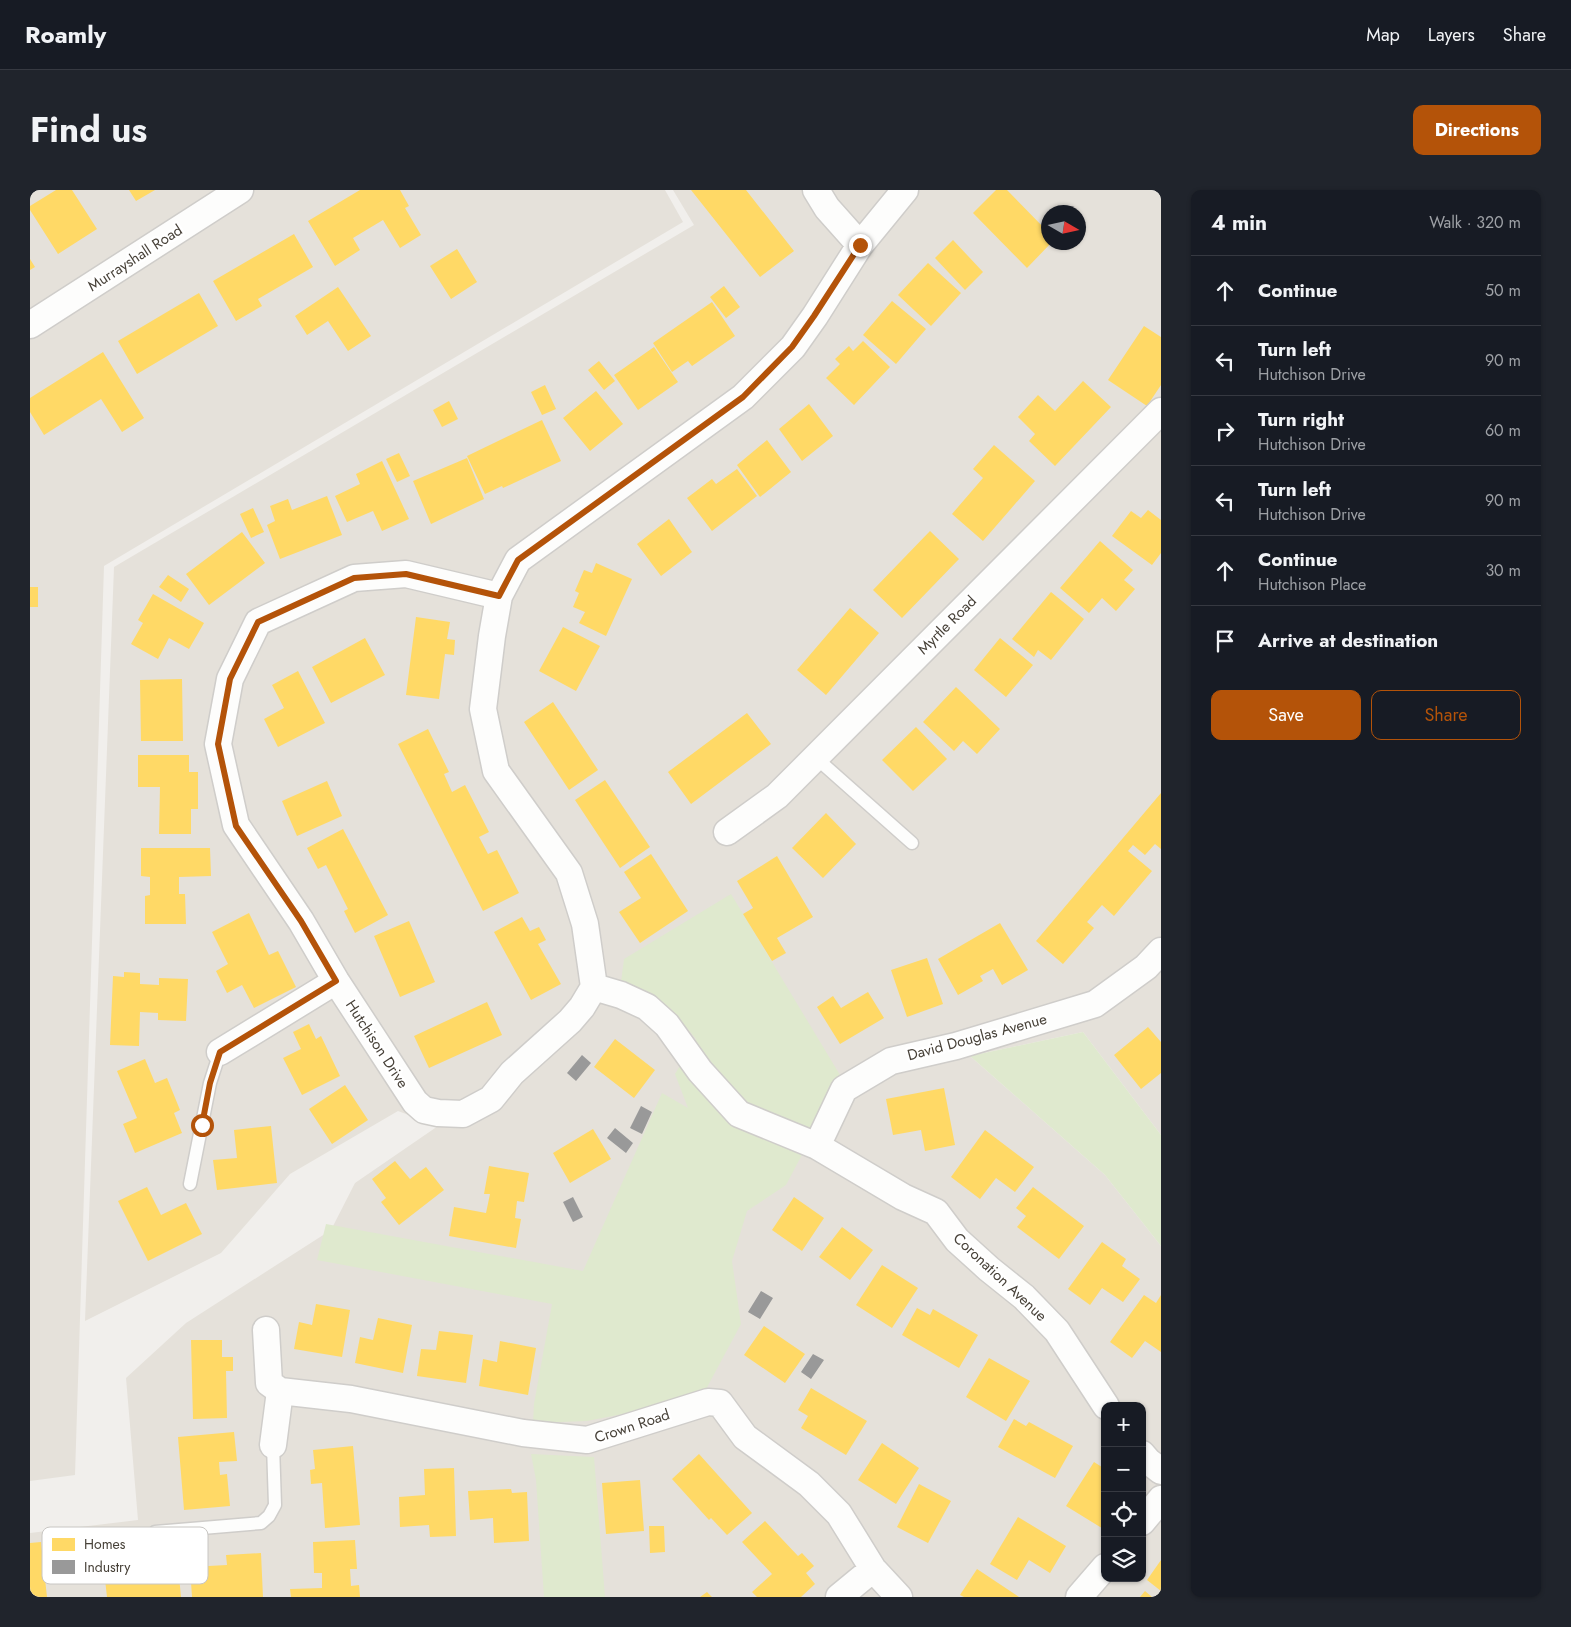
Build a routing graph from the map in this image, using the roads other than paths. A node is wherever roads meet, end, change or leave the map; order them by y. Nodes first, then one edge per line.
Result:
1 (240, 190) edge
2 (816, 190) edge
3 (905, 190) edge
4 (860, 245) junction
5 (30, 325) edge
6 (1161, 411) edge
7 (499, 596) junction
8 (815, 757) junction
9 (727, 832) dead end
10 (912, 843) dead end
11 (1161, 951) edge
12 (336, 981) junction
13 (594, 987) junction
14 (220, 1052) joint
15 (816, 1146) junction
16 (190, 1184) dead end
17 (266, 1330) dead end
18 (280, 1391) junction
19 (1103, 1402) edge
20 (273, 1445) joint
21 (1146, 1459) edge
22 (1161, 1471) edge
23 (1161, 1499) edge
24 (1146, 1517) edge
25 (208, 1528) edge
26 (873, 1569) junction
27 (1101, 1572) edge
28 (839, 1597) edge
29 (899, 1597) edge
30 (1079, 1597) edge

1 - 5 street, Murrayshall Road
2 - 4 street
3 - 4 street
4 - 7 street
6 - 8 street, Myrtle Road
7 - 12 street, Hutchison Drive
7 - 13 street
8 - 9 street, Myrtle Road
8 - 10 lane
11 - 15 street, David Douglas Avenue
12 - 13 street, Hutchison Drive
12 - 14 street
13 - 15 street
14 - 16 lane
15 - 19 street, Coronation Avenue
17 - 18 street
18 - 20 street
18 - 26 street, Crown Road
20 - 25 lane
21 - 22 street
23 - 24 street
26 - 28 street
26 - 29 street, Crown Road
27 - 30 street

